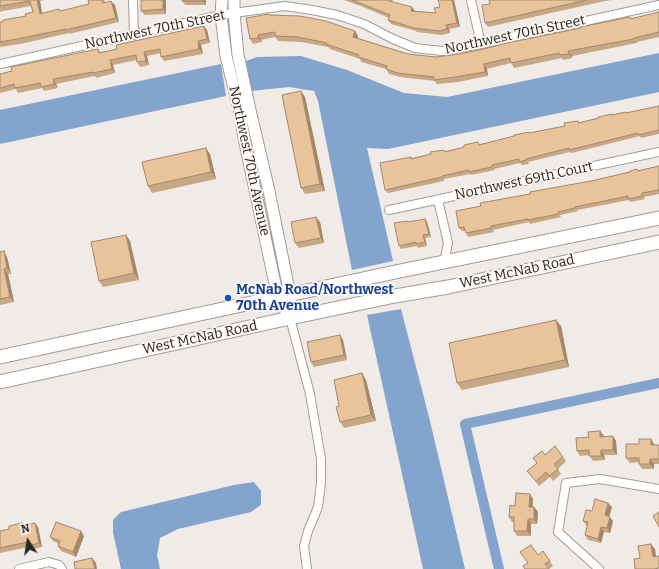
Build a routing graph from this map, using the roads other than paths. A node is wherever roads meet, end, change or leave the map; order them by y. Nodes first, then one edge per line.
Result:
1 (133, 0) edge
2 (222, 0) edge
3 (234, 0) edge
4 (471, 0) edge
5 (659, 5) edge
6 (234, 13) junction
7 (221, 15) junction
8 (134, 35) junction
9 (481, 44) junction
10 (0, 64) edge
11 (659, 152) edge
12 (438, 200) junction
13 (389, 210) dead end
14 (659, 218) edge
15 (659, 242) edge
16 (444, 262) junction
17 (284, 297) junction
18 (290, 318) junction
19 (0, 357) edge
20 (0, 382) edge
21 (659, 489) edge
22 (60, 567) edge
23 (19, 569) edge
24 (307, 569) edge
25 (599, 569) edge

1 - 8 street
2 - 7 street, Northwest 70th Avenue
3 - 6 street, Northwest 70th Avenue
4 - 9 street
5 - 9 street, Northwest 70th Street
6 - 7 street, Northwest 70th Street
6 - 9 street, Northwest 70th Street
6 - 17 street, Northwest 70th Avenue
7 - 8 street, Northwest 70th Street
7 - 17 street, Northwest 70th Avenue
8 - 10 street, Northwest 70th Street
11 - 12 street, Northwest 69th Court
12 - 13 street, Northwest 69th Court
12 - 16 street
14 - 16 main road, West McNab Road
15 - 18 main road, West McNab Road
16 - 17 main road, West McNab Road
17 - 18 street, Northwest 70th Avenue
17 - 19 main road, West McNab Road
18 - 20 main road, West McNab Road
18 - 24 street, Northwest 70th Avenue
21 - 25 street
22 - 23 street

